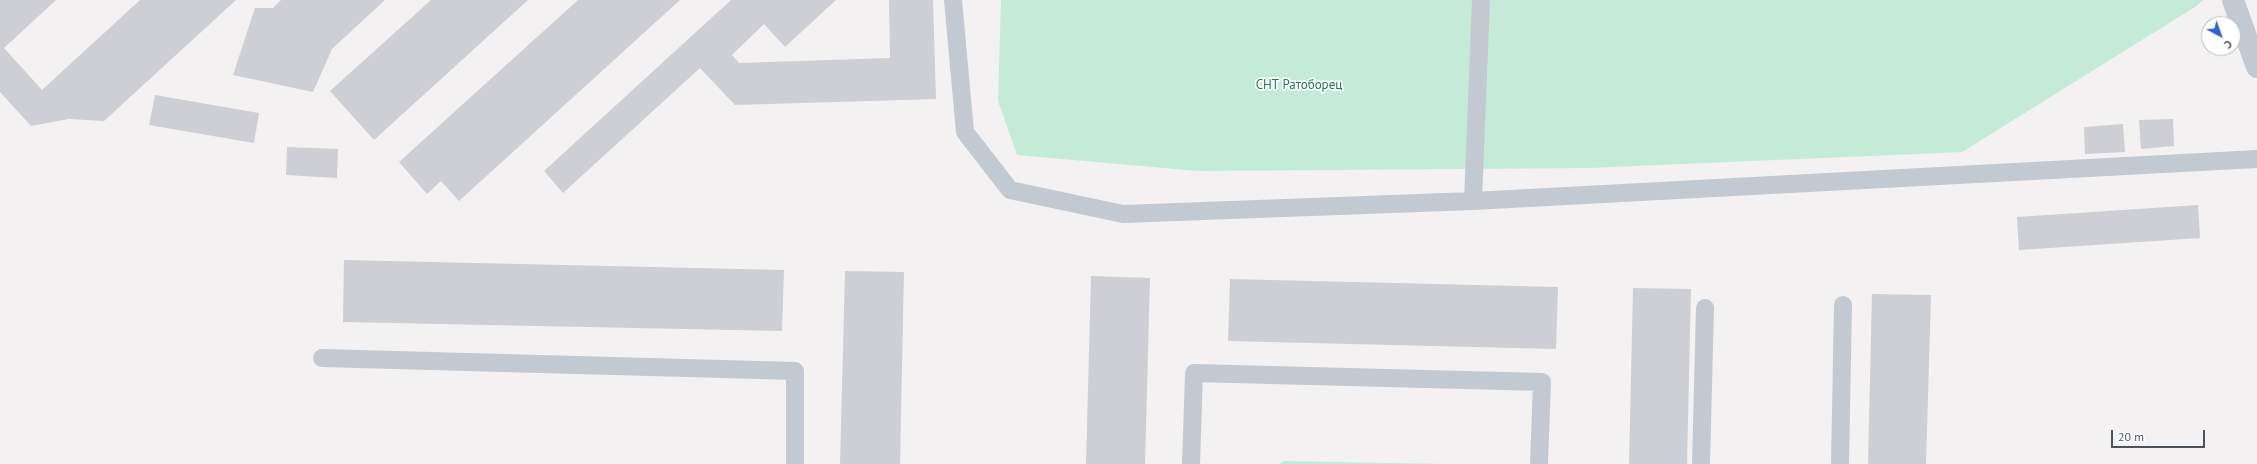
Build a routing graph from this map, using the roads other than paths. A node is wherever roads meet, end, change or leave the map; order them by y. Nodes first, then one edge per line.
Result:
1 (953, 0) edge
2 (1481, 0) edge
3 (2232, 0) edge
4 (2257, 67) edge
5 (2257, 159) edge
6 (1473, 201) junction
7 (1844, 305) dead end
8 (1705, 308) dead end
9 (322, 358) dead end
10 (795, 464) edge
11 (1191, 464) edge
12 (1539, 464) edge
13 (1702, 464) edge
14 (1840, 464) edge

1 - 6 lane
2 - 6 lane
3 - 4 street
5 - 6 lane
7 - 14 lane
8 - 13 lane
9 - 10 lane
11 - 12 lane

